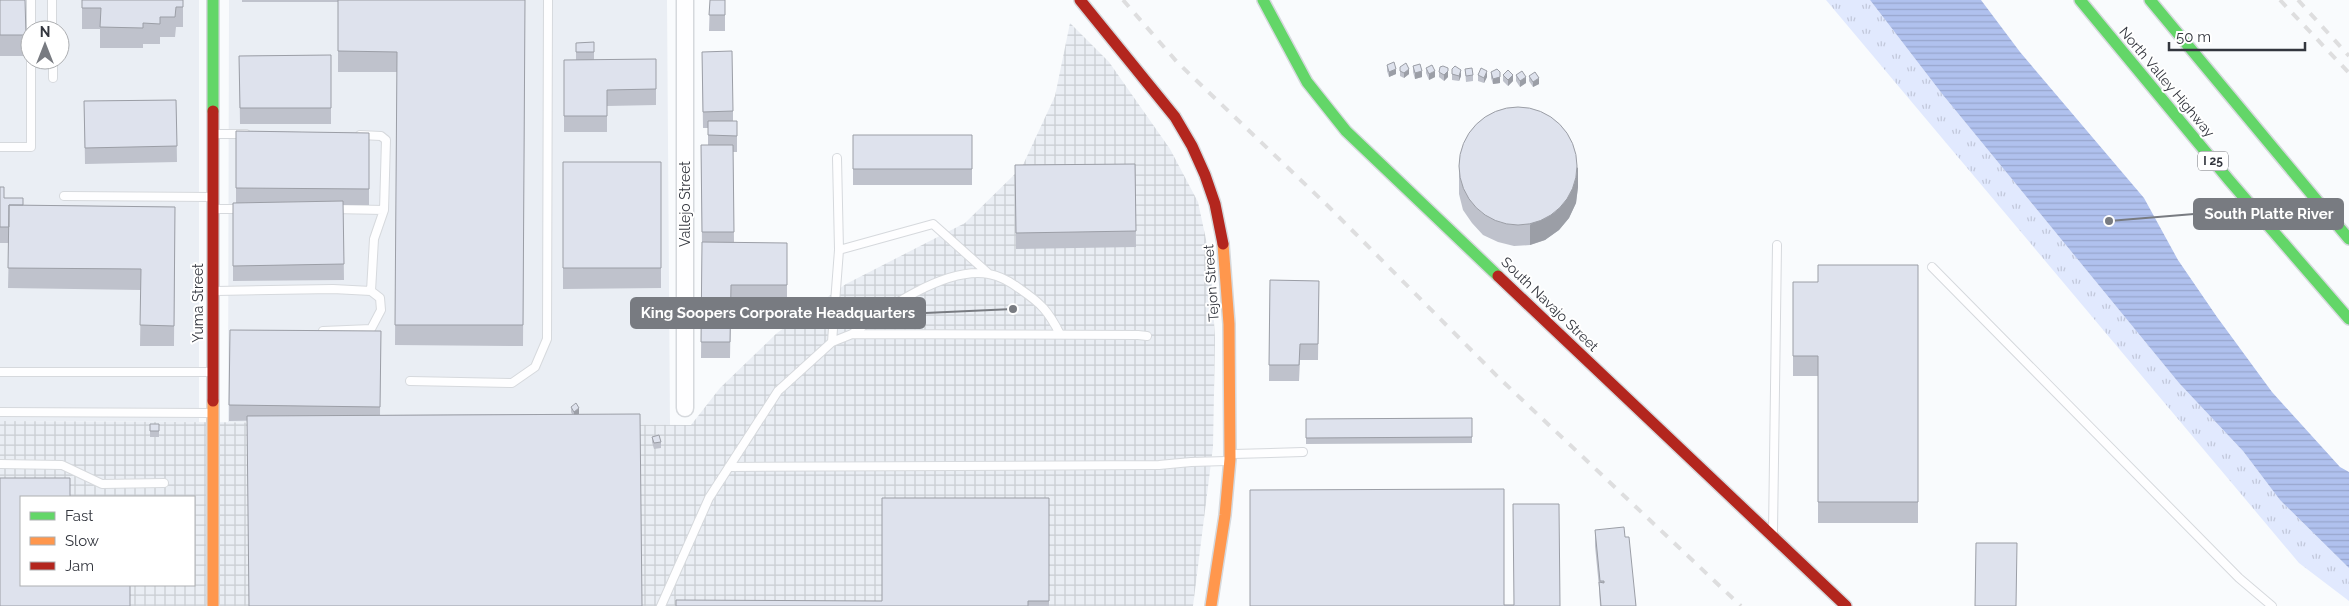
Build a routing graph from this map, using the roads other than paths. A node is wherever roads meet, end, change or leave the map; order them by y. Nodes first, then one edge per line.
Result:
1 (30, 0) edge
2 (52, 0) edge
3 (213, 0) edge
4 (548, 0) edge
5 (685, 0) edge
6 (1080, 0) edge
7 (1263, 0) edge
8 (2080, 0) edge
9 (2150, 0) edge
10 (31, 20) edge
11 (52, 20) edge
12 (31, 70) edge
13 (53, 70) edge
14 (53, 78) dead end
15 (213, 134) junction
16 (252, 134) edge
17 (347, 134) edge
18 (0, 147) edge
19 (837, 158) dead end
20 (64, 196) dead end
21 (213, 203) junction
22 (251, 209) edge
23 (326, 209) edge
24 (384, 210) junction
25 (2349, 239) edge
26 (1777, 245) dead end
27 (839, 250) junction
28 (1932, 267) dead end
29 (989, 274) junction
30 (213, 291) junction
31 (371, 291) junction
32 (2349, 319) edge
33 (316, 332) edge
34 (852, 334) junction
35 (1060, 334) junction
36 (1147, 336) dead end
37 (832, 342) junction
38 (0, 372) edge
39 (213, 372) junction
40 (410, 381) dead end
41 (685, 408) dead end
42 (0, 412) edge
43 (213, 413) junction
44 (1303, 452) dead end
45 (1230, 458) junction
46 (0, 464) edge
47 (729, 467) junction
48 (164, 483) dead end
49 (1773, 536) junction
50 (213, 606) edge
51 (661, 606) edge
52 (1211, 606) edge
53 (1846, 606) edge
54 (2272, 606) edge

1 - 10 lane
2 - 11 lane
3 - 15 main road, Yuma Street
4 - 40 lane
5 - 41 street, Vallejo Street
6 - 45 main road, Tejon Street
7 - 49 main road, South Navajo Street
8 - 32 main road, North Valley Highway / I 25
9 - 25 main road
12 - 18 lane
13 - 14 lane
15 - 16 lane
15 - 21 main road, Yuma Street
17 - 24 lane
19 - 27 lane
20 - 21 lane
21 - 22 lane
21 - 30 main road, Yuma Street
23 - 24 lane
24 - 31 lane
26 - 49 lane
27 - 29 lane
27 - 37 lane
28 - 54 lane
29 - 34 lane
29 - 35 lane
30 - 31 lane
30 - 39 main road, Yuma Street
31 - 33 lane
34 - 35 lane
34 - 37 lane
35 - 36 lane
37 - 47 lane
38 - 39 lane
39 - 43 main road, Yuma Street
42 - 43 lane
43 - 50 main road, Yuma Street
44 - 45 lane
45 - 47 lane
45 - 52 main road, Tejon Street
46 - 48 lane
47 - 51 lane
49 - 53 main road, South Navajo Street

